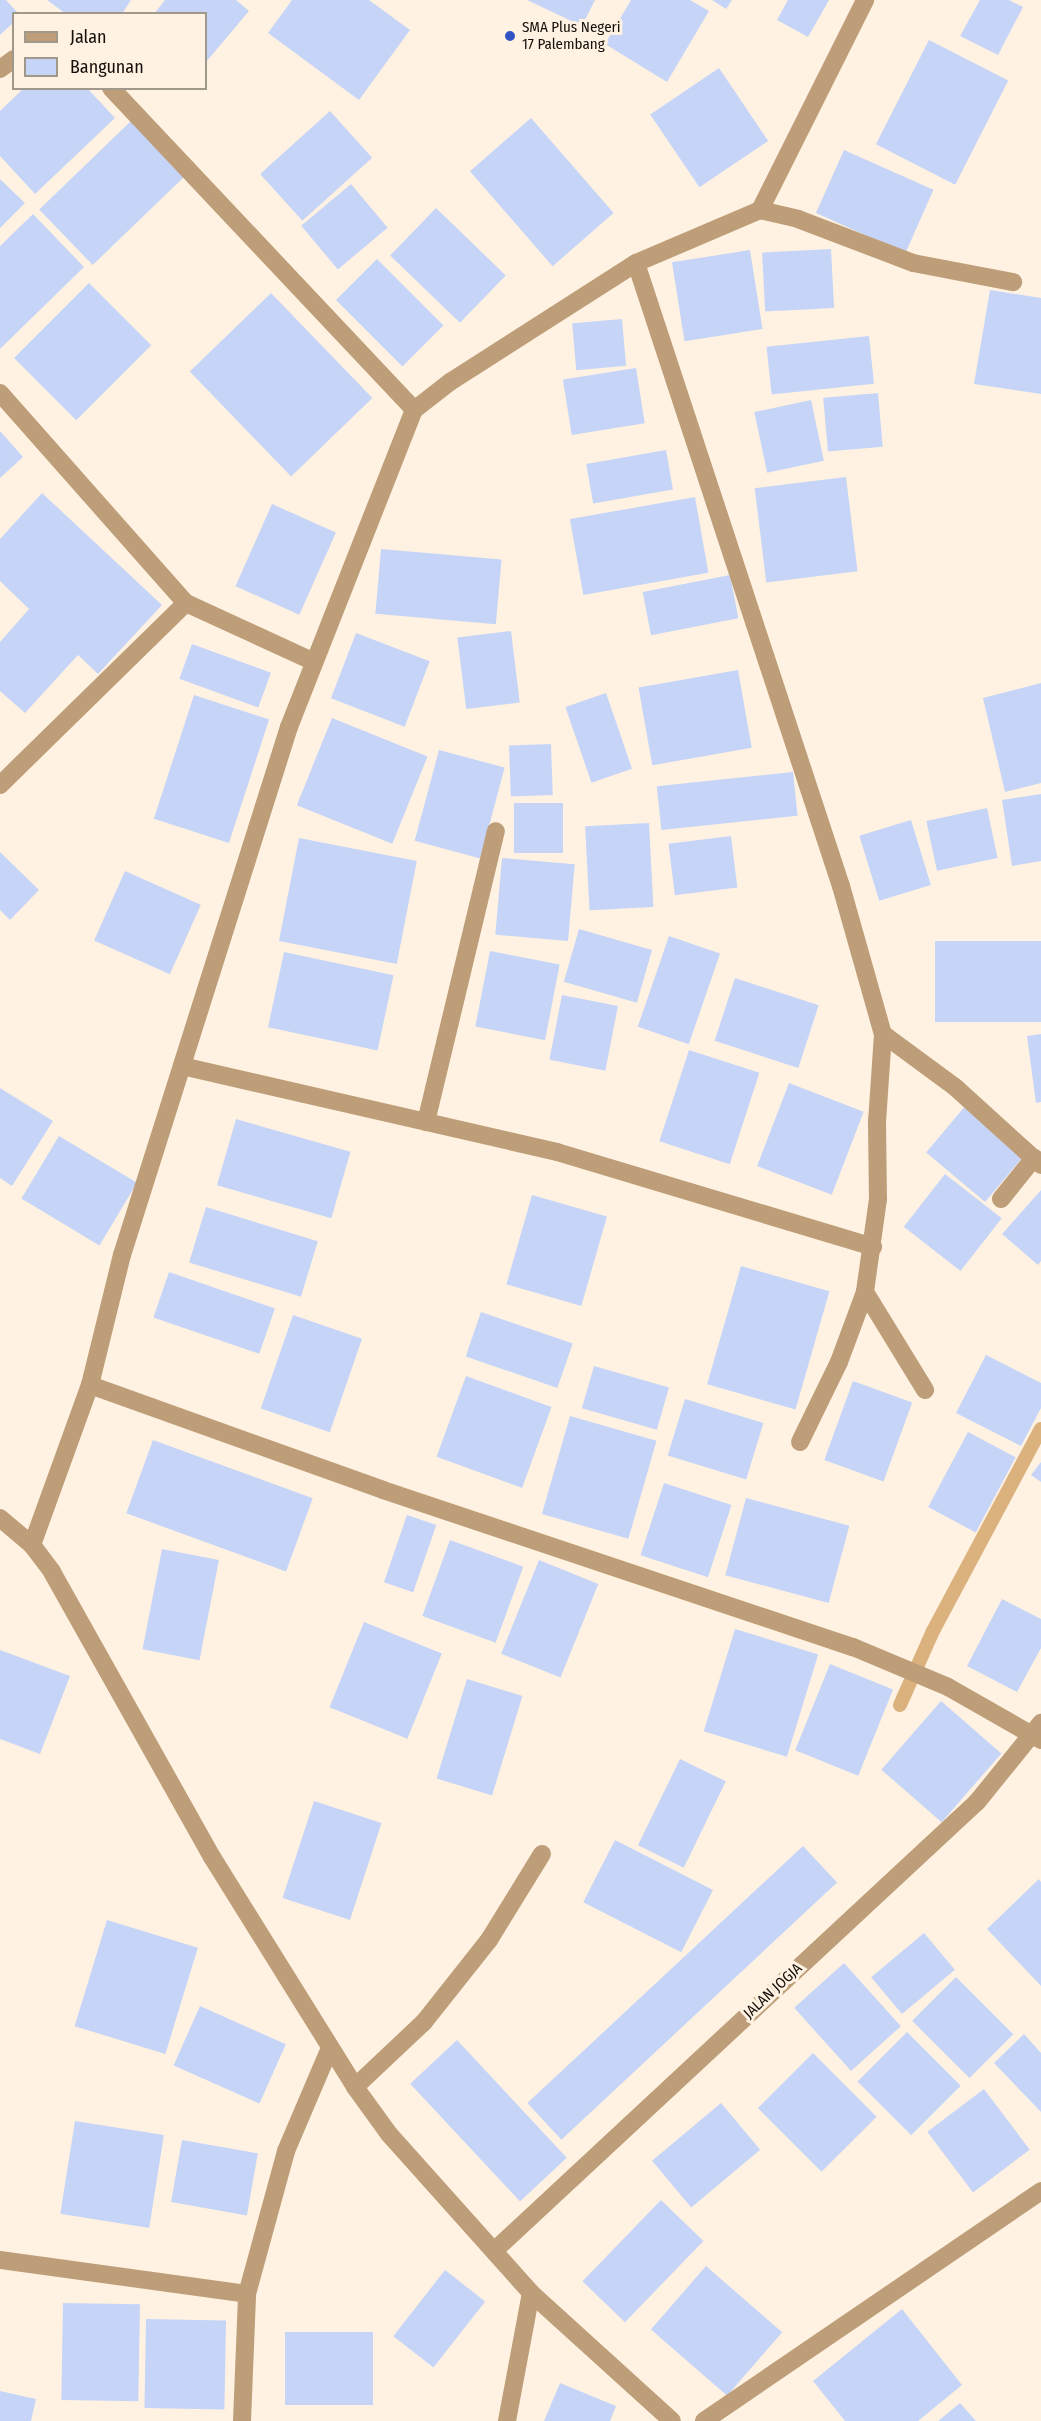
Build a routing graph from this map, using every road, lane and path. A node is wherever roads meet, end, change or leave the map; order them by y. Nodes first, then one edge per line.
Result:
1 (865, 0) edge
2 (113, 90) edge
3 (760, 210) junction
4 (636, 263) junction
5 (1013, 282) dead end
6 (0, 393) edge
7 (414, 410) junction
8 (186, 603) junction
9 (314, 662) junction
10 (0, 785) edge
11 (496, 831) dead end
12 (883, 1034) junction
13 (182, 1066) junction
14 (426, 1122) junction
15 (1038, 1162) edge
16 (1001, 1199) dead end
17 (873, 1247) junction
18 (865, 1292) junction
19 (90, 1385) junction
20 (925, 1390) dead end
21 (800, 1442) dead end
22 (0, 1519) edge
23 (32, 1545) junction
24 (1038, 1732) edge
25 (542, 1854) dead end
26 (330, 2048) junction
27 (355, 2087) junction
28 (1041, 2191) edge
29 (495, 2250) junction
30 (0, 2260) edge
31 (531, 2293) junction
32 (247, 2294) junction
33 (242, 2421) edge
34 (507, 2421) edge
35 (672, 2421) edge
36 (704, 2421) edge

1 - 3 street
2 - 7 street
3 - 4 street
3 - 5 street
4 - 7 street
4 - 12 street
6 - 8 street
7 - 9 street
8 - 9 street
8 - 10 street
9 - 13 street
11 - 14 street
12 - 15 street
12 - 17 street
13 - 14 street
13 - 19 street
14 - 17 street
15 - 16 street
17 - 18 street
18 - 20 street
18 - 21 street
19 - 23 street
19 - 24 street
22 - 23 street
23 - 26 street
24 - 29 street, JALAN JOGJA
25 - 27 street
26 - 27 street
26 - 32 street
27 - 29 street
28 - 36 street
29 - 31 street
30 - 32 street
31 - 34 street
31 - 35 street
32 - 33 street

